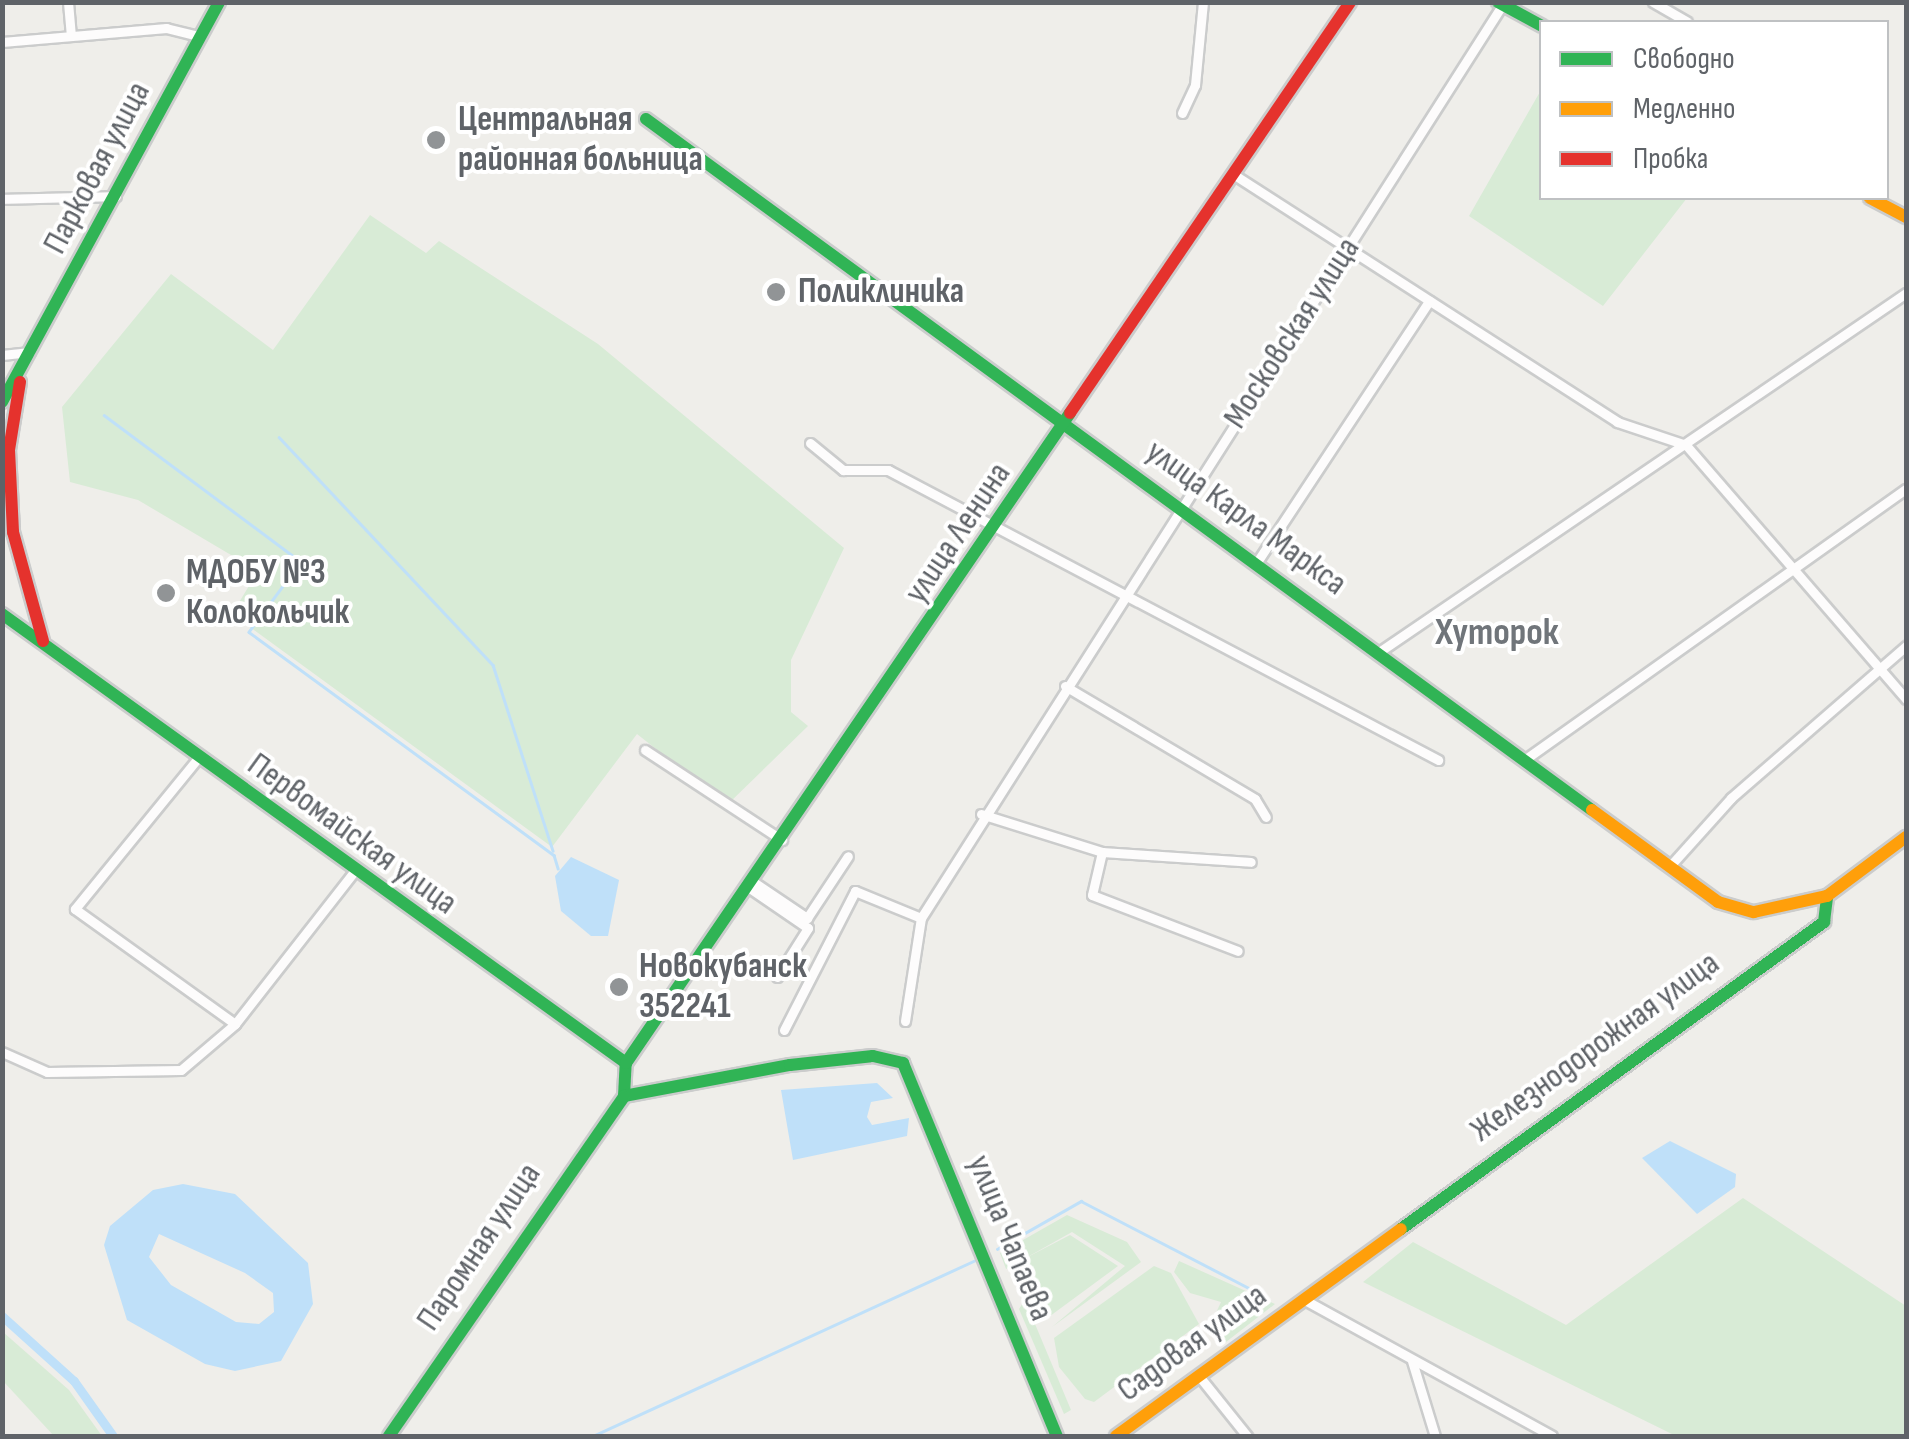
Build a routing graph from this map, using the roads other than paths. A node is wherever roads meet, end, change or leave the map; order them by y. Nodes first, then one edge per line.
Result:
1 (68, 2) edge
2 (220, 2) edge
3 (1203, 2) edge
4 (1350, 2) edge
5 (1653, 2) edge
6 (1502, 3) edge
7 (1684, 20) edge
8 (1539, 24) edge
9 (71, 36) junction
10 (201, 38) junction
11 (2, 42) edge
12 (1182, 112) dead end
13 (646, 119) dead end
14 (1236, 176) junction
15 (116, 196) junction
16 (2, 199) edge
17 (1874, 200) edge
18 (1906, 216) edge
19 (1348, 248) junction
20 (1906, 293) edge
21 (1429, 301) junction
22 (2, 355) edge
23 (30, 357) junction
24 (2, 402) edge
25 (1067, 424) junction
26 (810, 443) dead end
27 (1686, 445) junction
28 (1906, 489) edge
29 (2, 508) edge
30 (1179, 508) junction
31 (1000, 526) junction
32 (13, 532) junction
33 (1257, 562) junction
34 (2, 564) edge
35 (1798, 566) junction
36 (1124, 594) junction
37 (2, 614) edge
38 (46, 646) junction
39 (1906, 646) edge
40 (1379, 652) junction
41 (1881, 666) junction
42 (1065, 686) junction
43 (1906, 698) edge
44 (645, 750) dead end
45 (198, 758) junction
46 (1526, 758) junction
47 (1438, 760) dead end
48 (980, 814) junction
49 (1266, 817) dead end
50 (1906, 838) edge
51 (784, 841) junction
52 (1102, 852) junction
53 (848, 856) dead end
54 (1251, 862) dead end
55 (1670, 866) junction
56 (354, 873) junction
57 (753, 886) junction
58 (1828, 896) junction
59 (922, 918) junction
60 (1238, 951) dead end
61 (778, 977) dead end
62 (905, 1021) dead end
63 (235, 1024) junction
64 (784, 1030) dead end
65 (2, 1052) edge
66 (626, 1063) junction
67 (624, 1096) junction
68 (1303, 1299) junction
69 (1412, 1361) junction
70 (1199, 1376) junction
71 (389, 1436) edge
72 (1058, 1436) edge
73 (1116, 1436) edge
74 (1246, 1436) edge
75 (1435, 1436) edge
76 (1552, 1436) edge

1 - 9 street
2 - 10 main road, Парковая улица
3 - 12 street
4 - 14 main road, улица Ленина
5 - 7 street
6 - 8 main road
6 - 19 street, Московская улица
9 - 10 street
9 - 11 street
10 - 15 main road, Парковая улица
13 - 25 main road, улица Карла Маркса
14 - 19 street
14 - 25 main road, улица Ленина
15 - 16 street
15 - 23 main road, Парковая улица
17 - 18 main road
19 - 21 street
19 - 30 street, Московская улица
20 - 27 street
21 - 27 street
21 - 33 street
22 - 23 street
23 - 24 main road, Парковая улица
23 - 32 main road, Парковая улица
25 - 30 main road, улица Карла Маркса
25 - 31 main road, улица Ленина
26 - 31 street
27 - 35 street
27 - 40 street
28 - 35 street
29 - 32 main road
30 - 33 main road, улица Карла Маркса
30 - 36 street, Московская улица
31 - 36 street
31 - 51 main road, улица Ленина
32 - 34 main road
32 - 38 main road, Первомайская улица
33 - 40 main road, улица Карла Маркса
35 - 41 street
35 - 46 street
36 - 42 street, Московская улица
36 - 47 street
37 - 38 main road, Первомайская улица
38 - 45 main road, Первомайская улица
39 - 41 street
40 - 46 main road, улица Карла Маркса
41 - 43 street
41 - 55 street
42 - 48 street, Московская улица
42 - 49 street
44 - 51 street
45 - 56 main road, Первомайская улица
45 - 63 street
46 - 55 main road, улица Карла Маркса
48 - 52 street
48 - 59 street, Московская улица
50 - 58 main road, Железнодорожная улица
51 - 57 main road, улица Ленина
52 - 54 street
52 - 60 street
53 - 57 street
55 - 58 main road, улица Карла Маркса
56 - 63 street
56 - 66 main road, Первомайская улица
57 - 61 street
57 - 66 main road, улица Ленина
58 - 68 main road, Железнодорожная улица
59 - 62 street, Московская улица
59 - 64 street
63 - 65 street
66 - 67 main road
67 - 71 main road, Паромная улица
67 - 72 main road, улица Чапаева
68 - 69 street
68 - 70 main road, Садовая улица
69 - 75 street
69 - 76 street
70 - 73 main road, Садовая улица
70 - 74 street

